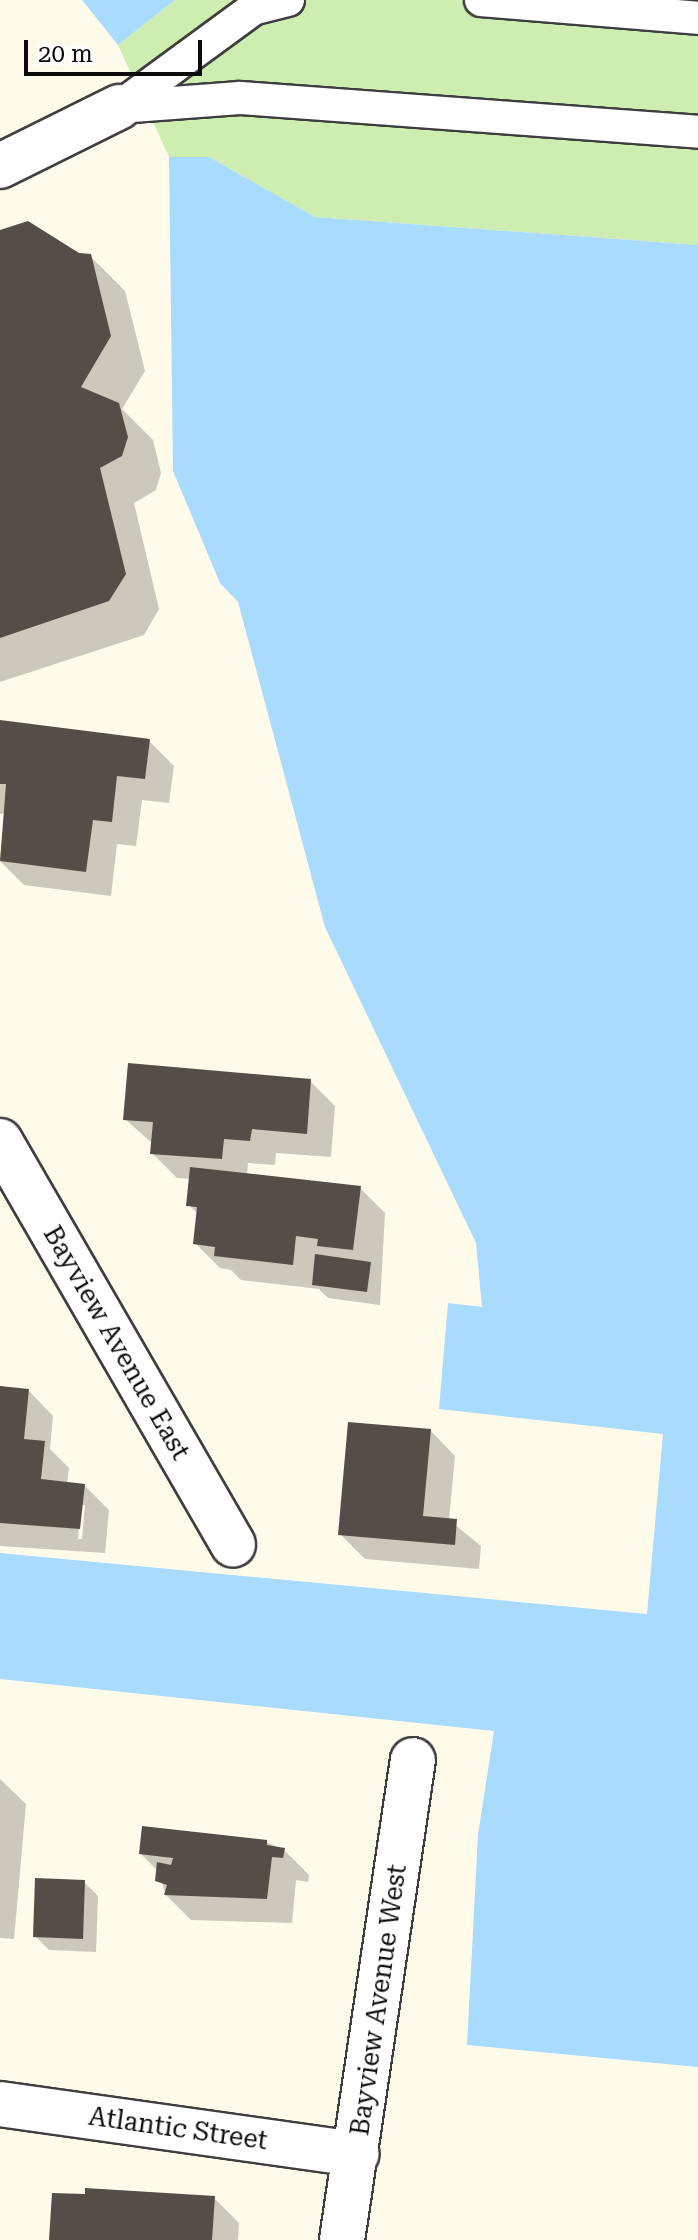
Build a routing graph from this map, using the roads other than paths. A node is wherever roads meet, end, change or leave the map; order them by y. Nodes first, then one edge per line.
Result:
1 (288, 0) edge
2 (481, 0) edge
3 (698, 18) edge
4 (119, 107) junction
5 (698, 132) edge
6 (0, 166) edge
7 (0, 1141) edge
8 (233, 1544) dead end
9 (413, 1760) dead end
10 (0, 2104) edge
11 (357, 2154) junction
12 (342, 2240) edge

1 - 4 lane
2 - 3 lane
4 - 5 lane
4 - 6 street
7 - 8 street, Bayview Avenue East
9 - 11 street, Bayview Avenue West
10 - 11 street, Atlantic Street
11 - 12 street, Bayview Avenue West

